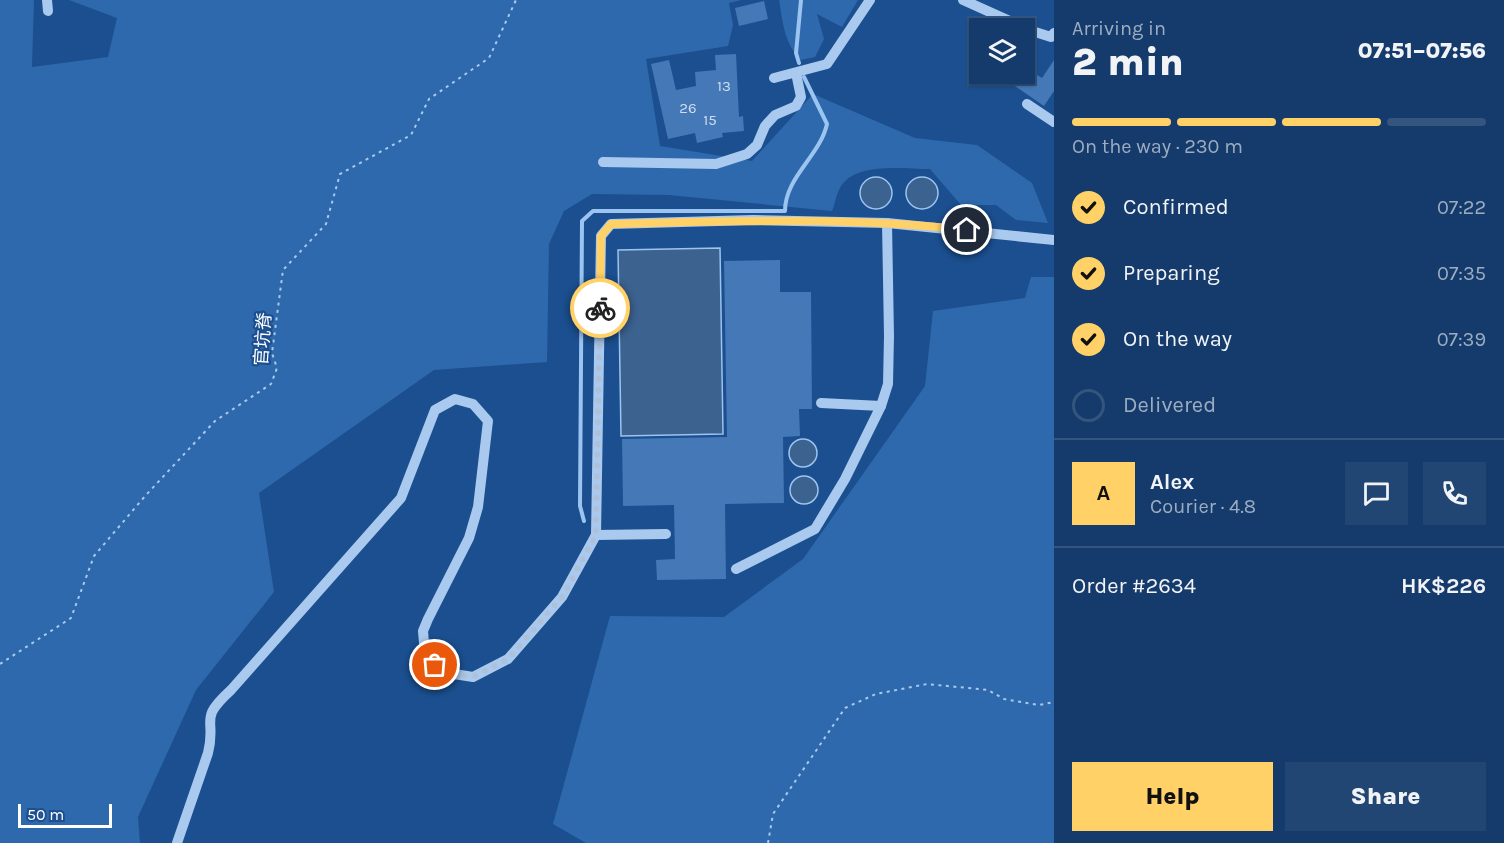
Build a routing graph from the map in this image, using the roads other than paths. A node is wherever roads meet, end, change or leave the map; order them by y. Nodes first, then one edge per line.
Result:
1 (870, 0) edge
2 (963, 0) edge
3 (1054, 33) edge
4 (796, 73) junction
5 (774, 78) dead end
6 (1027, 104) dead end
7 (1054, 122) edge
8 (603, 162) dead end
9 (886, 223) junction
10 (1054, 240) edge
11 (821, 403) dead end
12 (881, 406) junction
13 (666, 534) dead end
14 (596, 535) junction
15 (736, 569) dead end
16 (177, 843) edge

1 - 4 street
2 - 3 street
4 - 5 street
4 - 8 street
6 - 7 street
9 - 10 street
9 - 12 street
9 - 14 street
11 - 12 street
12 - 15 street
13 - 14 street
14 - 16 street

